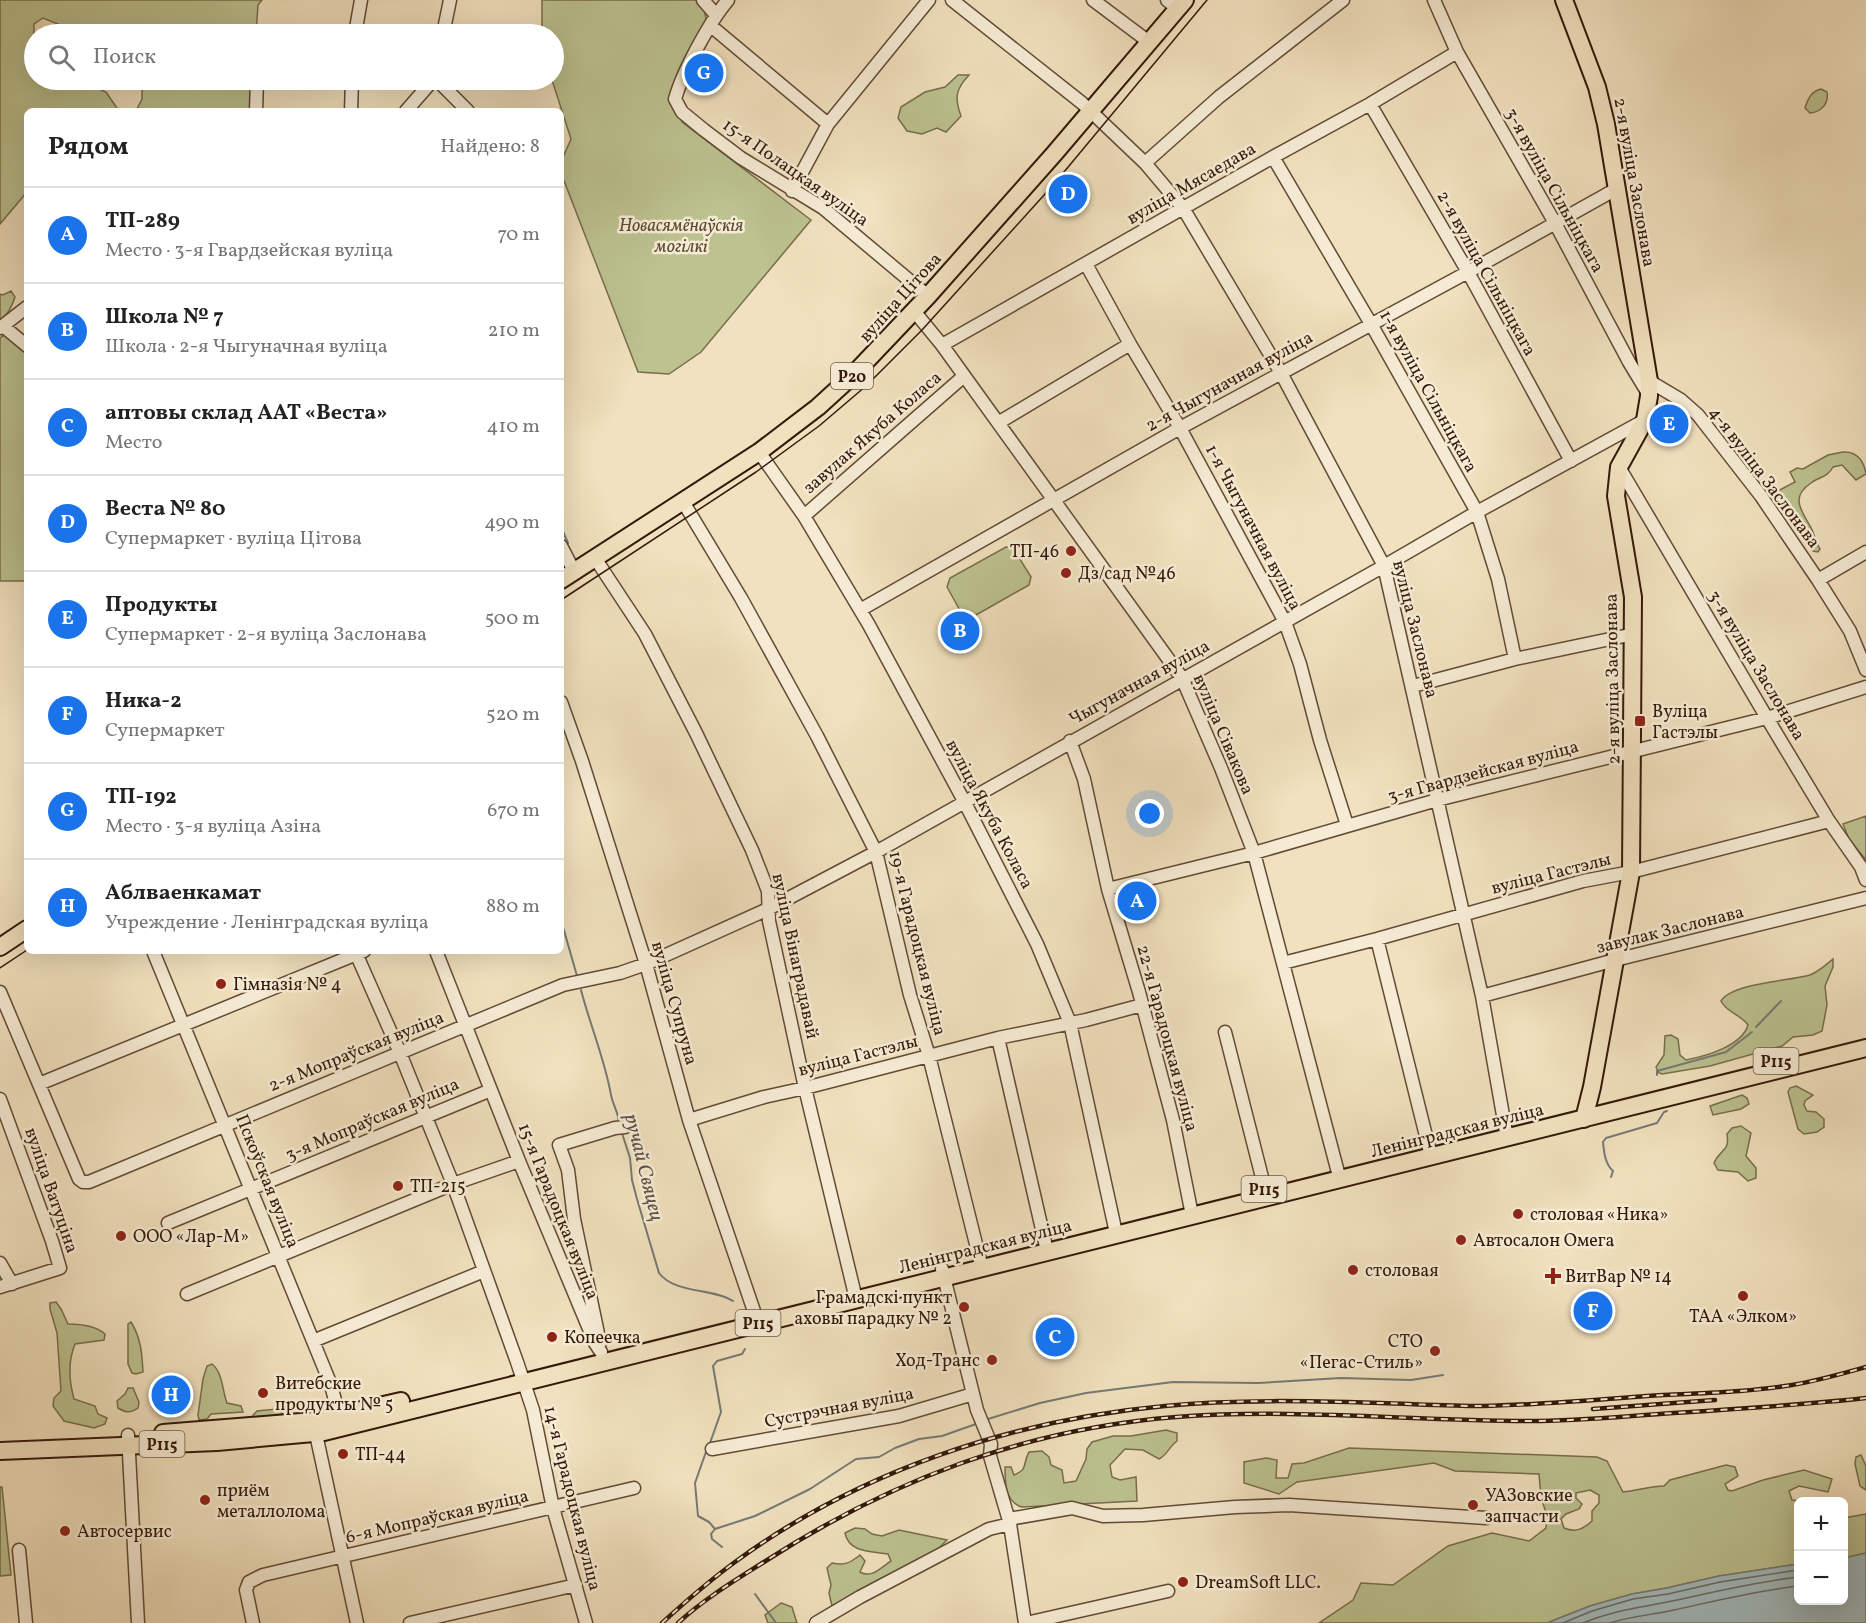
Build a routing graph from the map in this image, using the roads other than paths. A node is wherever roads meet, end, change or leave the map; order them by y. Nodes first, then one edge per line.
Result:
1 (361, 0) edge
2 (450, 0) edge
3 (703, 0) edge
4 (728, 0) edge
5 (929, 0) edge
6 (952, 0) edge
7 (1093, 0) edge
8 (1343, 0) edge
9 (1434, 0) edge
10 (1564, 0) edge
11 (1177, 3) edge
12 (713, 20) junction
13 (357, 24) edge
14 (445, 24) edge
15 (1149, 42) junction
16 (1457, 52) junction
17 (257, 90) edge
18 (352, 90) edge
19 (426, 90) edge
20 (446, 90) edge
21 (1370, 104) junction
22 (256, 108) edge
23 (351, 108) edge
24 (409, 108) edge
25 (465, 108) edge
26 (1090, 111) junction
27 (828, 124) junction
28 (1273, 157) junction
29 (1145, 163) junction
30 (1618, 188) junction
31 (792, 191) junction
32 (1183, 208) junction
33 (1555, 223) junction
34 (1086, 264) junction
35 (1468, 272) junction
36 (928, 296) junction
37 (24, 309) edge
38 (914, 311) junction
39 (1371, 324) junction
40 (1, 327) edge
41 (24, 344) edge
42 (1130, 344) junction
43 (942, 345) junction
44 (1281, 373) junction
45 (964, 376) junction
46 (1649, 388) junction
47 (1645, 420) junction
48 (998, 423) junction
49 (1180, 428) junction
50 (759, 452) junction
51 (1571, 461) junction
52 (1619, 467) junction
53 (682, 500) junction
54 (1054, 501) junction
55 (1477, 512) junction
56 (804, 516) junction
57 (1866, 552) edge
58 (595, 558) junction
59 (564, 559) edge
60 (1384, 566) junction
61 (568, 576) edge
62 (1818, 580) junction
63 (860, 610) junction
64 (1285, 622) junction
65 (1634, 634) junction
66 (1515, 659) junction
67 (1866, 670) edge
68 (1182, 678) junction
69 (1413, 686) junction
70 (1866, 687) edge
71 (564, 710) edge
72 (1767, 718) junction
73 (1070, 741) junction
74 (1632, 751) junction
75 (1437, 800) junction
76 (964, 801) junction
77 (1829, 821) junction
78 (1347, 825) junction
79 (876, 852) junction
80 (1254, 853) junction
81 (1631, 872) junction
82 (1866, 880) edge
83 (1108, 888) junction
84 (1866, 898) edge
85 (768, 909) junction
86 (1463, 915) junction
87 (24, 931) edge
88 (1377, 939) junction
89 (0, 947) edge
90 (154, 954) edge
91 (353, 954) edge
92 (359, 954) edge
93 (437, 954) edge
94 (1615, 960) junction
95 (1283, 963) junction
96 (646, 964) junction
97 (0, 992) edge
98 (1482, 996) junction
99 (1142, 1005) junction
100 (1070, 1023) junction
101 (184, 1026) junction
102 (465, 1026) junction
103 (1225, 1032) dead end
104 (998, 1038) junction
105 (1866, 1039) edge
106 (1866, 1048) edge
107 (1832, 1052) junction
108 (400, 1053) junction
109 (929, 1056) junction
110 (39, 1083) junction
111 (805, 1088) junction
112 (490, 1090) junction
113 (0, 1098) edge
114 (1585, 1114) junction
115 (424, 1116) junction
116 (689, 1120) junction
117 (225, 1125) junction
118 (620, 1128) dead end
119 (1506, 1133) junction
120 (1430, 1152) junction
121 (519, 1161) junction
122 (1339, 1175) junction
123 (453, 1184) junction
124 (250, 1189) junction
125 (1266, 1193) junction
126 (1191, 1211) junction
127 (168, 1223) dead end
128 (1115, 1229) junction
129 (1046, 1247) junction
130 (278, 1255) junction
131 (0, 1263) edge
132 (981, 1263) junction
133 (484, 1272) junction
134 (943, 1273) junction
135 (6, 1286) edge
136 (187, 1294) dead end
137 (855, 1294) junction
138 (756, 1318) junction
139 (313, 1341) junction
140 (602, 1357) junction
141 (522, 1377) junction
142 (973, 1394) junction
143 (341, 1421) junction
144 (314, 1427) junction
145 (132, 1440) junction
146 (0, 1442) edge
147 (711, 1449) dead end
148 (0, 1451) edge
149 (634, 1488) dead end
150 (553, 1508) junction
151 (1486, 1518) dead end
152 (1009, 1521) junction
153 (19, 1550) dead end
154 (342, 1556) junction
155 (576, 1585) junction
156 (1168, 1591) dead end
157 (26, 1623) edge
158 (138, 1623) edge
159 (253, 1623) edge
160 (357, 1623) edge
161 (410, 1623) edge
162 (586, 1623) edge
163 (816, 1623) edge
164 (1025, 1623) edge

1 - 13 street
2 - 14 street
3 - 12 street
4 - 12 street
5 - 27 street
6 - 26 street, вуліца Заслонава
7 - 15 street
8 - 29 street
9 - 16 street, 3-я вуліца Сільніцкага
10 - 30 main road, 2-я вуліца Заслонава
11 - 15 main road, вуліца Цітова / Р20
12 - 27 street
12 - 31 street, 15-я Полацкая вуліца
15 - 26 main road, вуліца Цітова / Р20
16 - 21 street, вуліца Мясаедава
16 - 33 street, 3-я вуліца Сільніцкага
17 - 22 street
18 - 23 street
19 - 24 street
20 - 25 street
21 - 28 street, вуліца Мясаедава
21 - 35 street, 2-я вуліца Сільніцкага
26 - 29 street, вуліца Заслонава
26 - 36 main road, вуліца Цітова / Р20
27 - 31 street
28 - 32 street, вуліца Мясаедава
28 - 39 street, 1-я вуліца Сільніцкага
29 - 32 street, вуліца Заслонава
30 - 33 street, 2-я Чыгуначная вуліца
30 - 46 main road, 2-я вуліца Заслонава
31 - 36 street, 15-я Полацкая вуліца
32 - 34 street, вуліца Мясаедава
32 - 44 street, вуліца Заслонава
33 - 35 street, 2-я Чыгуначная вуліца
33 - 46 street, 3-я вуліца Сільніцкага
34 - 42 street, 1-я Чыгуначная вуліца
34 - 43 street, вуліца Мясаедава
35 - 39 street, 2-я Чыгуначная вуліца
35 - 51 street, 2-я вуліца Сільніцкага
36 - 38 main road, вуліца Цітова / Р20
37 - 40 street
38 - 43 street, вуліца Сівакова
38 - 50 main road, вуліца Цітова / Р20
39 - 44 street, 2-я Чыгуначная вуліца
39 - 55 street, 1-я вуліца Сільніцкага
40 - 41 street
42 - 48 street
42 - 49 street, 1-я Чыгуначная вуліца
43 - 45 street, вуліца Сівакова
44 - 49 street, 2-я Чыгуначная вуліца
44 - 60 street, вуліца Заслонава
45 - 48 street, вуліца Сівакова
45 - 56 street, завулак Якуба Коласа
46 - 47 main road, 2-я вуліца Заслонава
46 - 62 street, 4-я вуліца Заслонава
47 - 51 street, Чыгуначная вуліца
47 - 52 main road, 2-я вуліца Заслонава
48 - 54 street, вуліца Сівакова
49 - 54 street, 2-я Чыгуначная вуліца
49 - 64 street, 1-я Чыгуначная вуліца
50 - 53 main road, вуліца Цітова / Р20
50 - 56 street, вуліца Якуба Коласа
51 - 55 street, Чыгуначная вуліца
52 - 65 main road, 2-я вуліца Заслонава
52 - 72 street, 3-я вуліца Заслонава
53 - 58 main road, вуліца Цітова / Р20
53 - 79 street, 19-я Гарадоцкая вуліца
54 - 63 street, 2-я Чыгуначная вуліца
54 - 68 street, вуліца Сівакова
55 - 60 street, Чыгуначная вуліца
55 - 66 street, 1-я вуліца Сільніцкага
56 - 63 street, вуліца Якуба Коласа
57 - 62 street
58 - 61 main road, вуліца Цітова / Р20
58 - 85 street, вуліца Вінаградавай
59 - 61 street
60 - 64 street, Чыгуначная вуліца
60 - 69 street, вуліца Заслонава
62 - 67 street, 4-я вуліца Заслонава
63 - 76 street, вуліца Якуба Коласа
64 - 68 street, Чыгуначная вуліца
64 - 78 street, 1-я Чыгуначная вуліца
65 - 66 street
65 - 74 main road, 2-я вуліца Заслонава
66 - 69 street
68 - 73 street, Чыгуначная вуліца
68 - 80 street, вуліца Сівакова
69 - 75 street, вуліца Заслонава
70 - 72 street, 3-я Гвардзейская вуліца
71 - 96 street, вуліца Супруна
72 - 74 street, 3-я Гвардзейская вуліца
72 - 77 street, 3-я вуліца Заслонава
73 - 76 street, Чыгуначная вуліца
73 - 83 street, 22-я Гарадоцкая вуліца
74 - 75 street, 3-я Гвардзейская вуліца
74 - 81 main road, 2-я вуліца Заслонава
75 - 78 street, 3-я Гвардзейская вуліца
75 - 86 street, вуліца Заслонава
76 - 79 street, Чыгуначная вуліца
76 - 100 street, вуліца Якуба Коласа
77 - 81 street, вуліца Гастэлы
77 - 82 street, 3-я вуліца Заслонава
78 - 80 street, 3-я Гвардзейская вуліца
79 - 85 street, Чыгуначная вуліца
79 - 109 street, 19-я Гарадоцкая вуліца
80 - 83 street, 3-я Гвардзейская вуліца
80 - 95 street, вуліца Сівакова
81 - 86 street, вуліца Гастэлы
81 - 94 main road, 2-я вуліца Заслонава
83 - 99 street, 22-я Гарадоцкая вуліца
84 - 94 street, завулак Заслонава
85 - 96 street, Чыгуначная вуліца
85 - 111 street, вуліца Вінаградавай
86 - 88 street, вуліца Гастэлы
86 - 98 street, вуліца Заслонава
87 - 89 main road
88 - 95 street, вуліца Гастэлы
88 - 120 street
90 - 101 street, Пскоўская вуліца
91 - 101 street
92 - 108 street, 14-я Гарадоцкая вуліца
93 - 102 street, 15-я Гарадоцкая вуліца
94 - 98 street, завулак Заслонава
94 - 114 main road, 2-я вуліца Заслонава
95 - 122 street, вуліца Сівакова
96 - 102 street, 2-я Мопраўская вуліца
96 - 116 street, вуліца Супруна
97 - 110 street
98 - 119 street, вуліца Заслонава
99 - 100 street, вуліца Гастэлы
99 - 126 street, 22-я Гарадоцкая вуліца
100 - 104 street, вуліца Гастэлы
100 - 128 street, вуліца Якуба Коласа
101 - 110 street
101 - 117 street, Пскоўская вуліца
102 - 108 street, 2-я Мопраўская вуліца
102 - 112 street, 15-я Гарадоцкая вуліца
103 - 125 street
104 - 109 street, вуліца Гастэлы
104 - 129 street
105 - 107 main road, Ленінградская вуліца / Р115
106 - 107 main road, Ленінградская вуліца / Р115
107 - 114 main road, Ленінградская вуліца / Р115
108 - 115 street, 14-я Гарадоцкая вуліца
108 - 117 street, 2-я Мопраўская вуліца
109 - 111 street, вуліца Гастэлы
109 - 132 street, 19-я Гарадоцкая вуліца
110 - 117 street, 2-я Мопраўская вуліца
111 - 116 street, вуліца Гастэлы
111 - 137 street, вуліца Вінаградавай
112 - 115 street, 3-я Мопраўская вуліца
112 - 121 street, 15-я Гарадоцкая вуліца
113 - 135 street, вуліца Ватуціна
114 - 119 main road, Ленінградская вуліца / Р115
115 - 123 street, 14-я Гарадоцкая вуліца
115 - 124 street, 3-я Мопраўская вуліца
116 - 138 street, вуліца Супруна
117 - 124 street, Пскоўская вуліца
118 - 140 street, 15-я Гарадоцкая вуліца
119 - 120 main road, Ленінградская вуліца / Р115
120 - 122 main road, Ленінградская вуліца / Р115
121 - 123 street
121 - 140 street, 15-я Гарадоцкая вуліца
122 - 125 main road, Ленінградская вуліца / Р115
123 - 130 street
123 - 133 street, 14-я Гарадоцкая вуліца
124 - 127 street, 3-я Мопраўская вуліца
124 - 130 street, Пскоўская вуліца
125 - 126 main road, Ленінградская вуліца / Р115
126 - 128 main road, Ленінградская вуліца / Р115
128 - 129 main road, Ленінградская вуліца / Р115
129 - 132 main road, Ленінградская вуліца / Р115
130 - 136 street
130 - 139 street, Пскоўская вуліца
131 - 135 street
132 - 134 main road, Ленінградская вуліца / Р115
133 - 139 street
133 - 141 street, 14-я Гарадоцкая вуліца
134 - 137 main road, Ленінградская вуліца / Р115
134 - 142 street
137 - 138 main road, Ленінградская вуліца / Р115
138 - 140 main road, Ленінградская вуліца / Р115
139 - 143 street, Пскоўская вуліца
140 - 141 main road, Ленінградская вуліца / Р115
141 - 143 main road, Ленінградская вуліца / Р115
141 - 150 street, 14-я Гарадоцкая вуліца
142 - 147 street, Сустрэчная вуліца
142 - 152 street
143 - 144 main road, Ленінградская вуліца / Р115
144 - 145 main road, Ленінградская вуліца / Р115
144 - 154 street
145 - 146 main road, Ленінградская вуліца / Р115
145 - 148 main road, Ленінградская вуліца / Р115
145 - 158 street
149 - 150 street, 6-я Мопраўская вуліца
150 - 154 street, 6-я Мопраўская вуліца
150 - 155 street, 14-я Гарадоцкая вуліца
151 - 152 street
152 - 163 street
152 - 164 street
153 - 157 street
154 - 159 street, 6-я Мопраўская вуліца
154 - 160 street
155 - 161 street
155 - 162 street, 14-я Гарадоцкая вуліца
156 - 164 street

